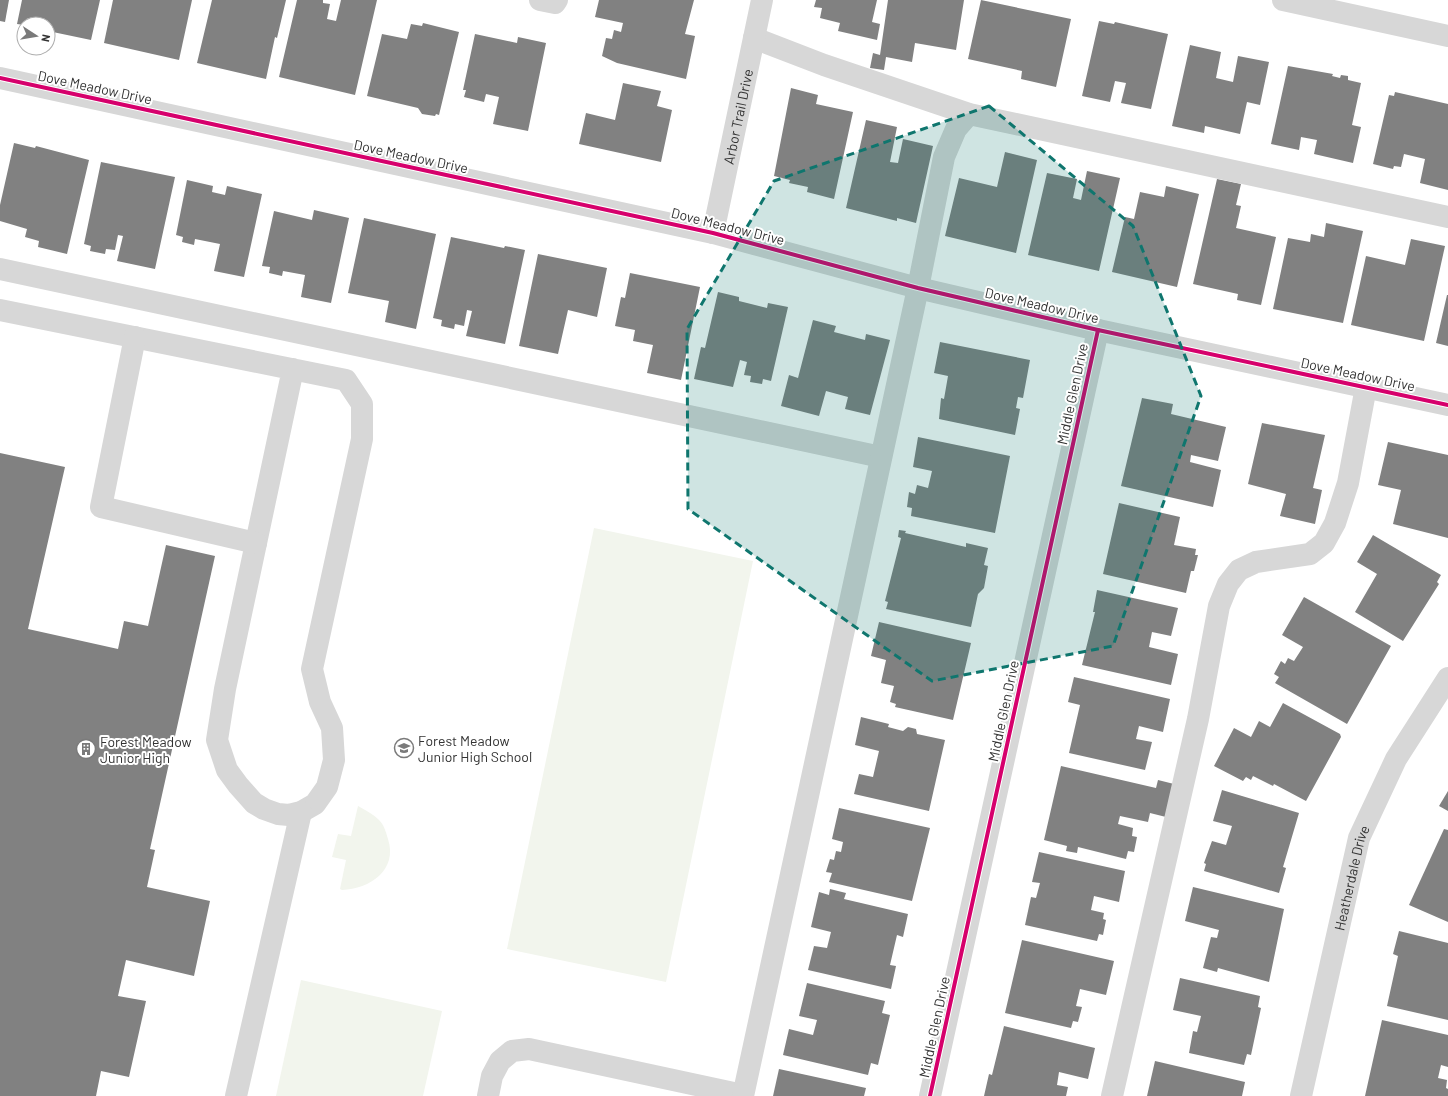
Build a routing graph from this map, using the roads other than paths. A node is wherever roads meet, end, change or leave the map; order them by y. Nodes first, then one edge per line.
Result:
1 (540, 0) edge
2 (557, 0) edge
3 (762, 0) edge
4 (1283, 0) edge
5 (1369, 9) edge
6 (1448, 36) edge
7 (754, 38) junction
8 (0, 78) edge
9 (969, 114) junction
10 (1448, 217) edge
11 (713, 233) junction
12 (0, 269) edge
13 (918, 288) junction
14 (0, 310) edge
15 (1098, 330) junction
16 (136, 337) junction
17 (293, 369) junction
18 (1366, 387) junction
19 (1448, 405) edge
20 (881, 457) junction
21 (256, 542) junction
22 (1448, 678) edge
23 (300, 812) junction
24 (236, 1096) edge
25 (488, 1096) edge
26 (743, 1096) edge
27 (930, 1096) edge
28 (1112, 1096) edge
29 (1302, 1096) edge

1 - 2 street
3 - 7 street, Arbor Trail Drive
4 - 5 street
5 - 6 street
7 - 9 street
7 - 11 street, Arbor Trail Drive
8 - 11 street, Dove Meadow Drive
9 - 10 street
9 - 13 street
11 - 13 street, Dove Meadow Drive
12 - 20 street
13 - 15 street, Dove Meadow Drive
13 - 20 street
14 - 16 street
15 - 18 street, Dove Meadow Drive
15 - 27 street, Middle Glen Drive
16 - 17 street
16 - 21 street
17 - 21 street
17 - 23 street
18 - 19 street, Dove Meadow Drive
18 - 28 street
20 - 26 street
21 - 23 street
22 - 29 street, Heatherdale Drive
23 - 24 street
25 - 26 street

